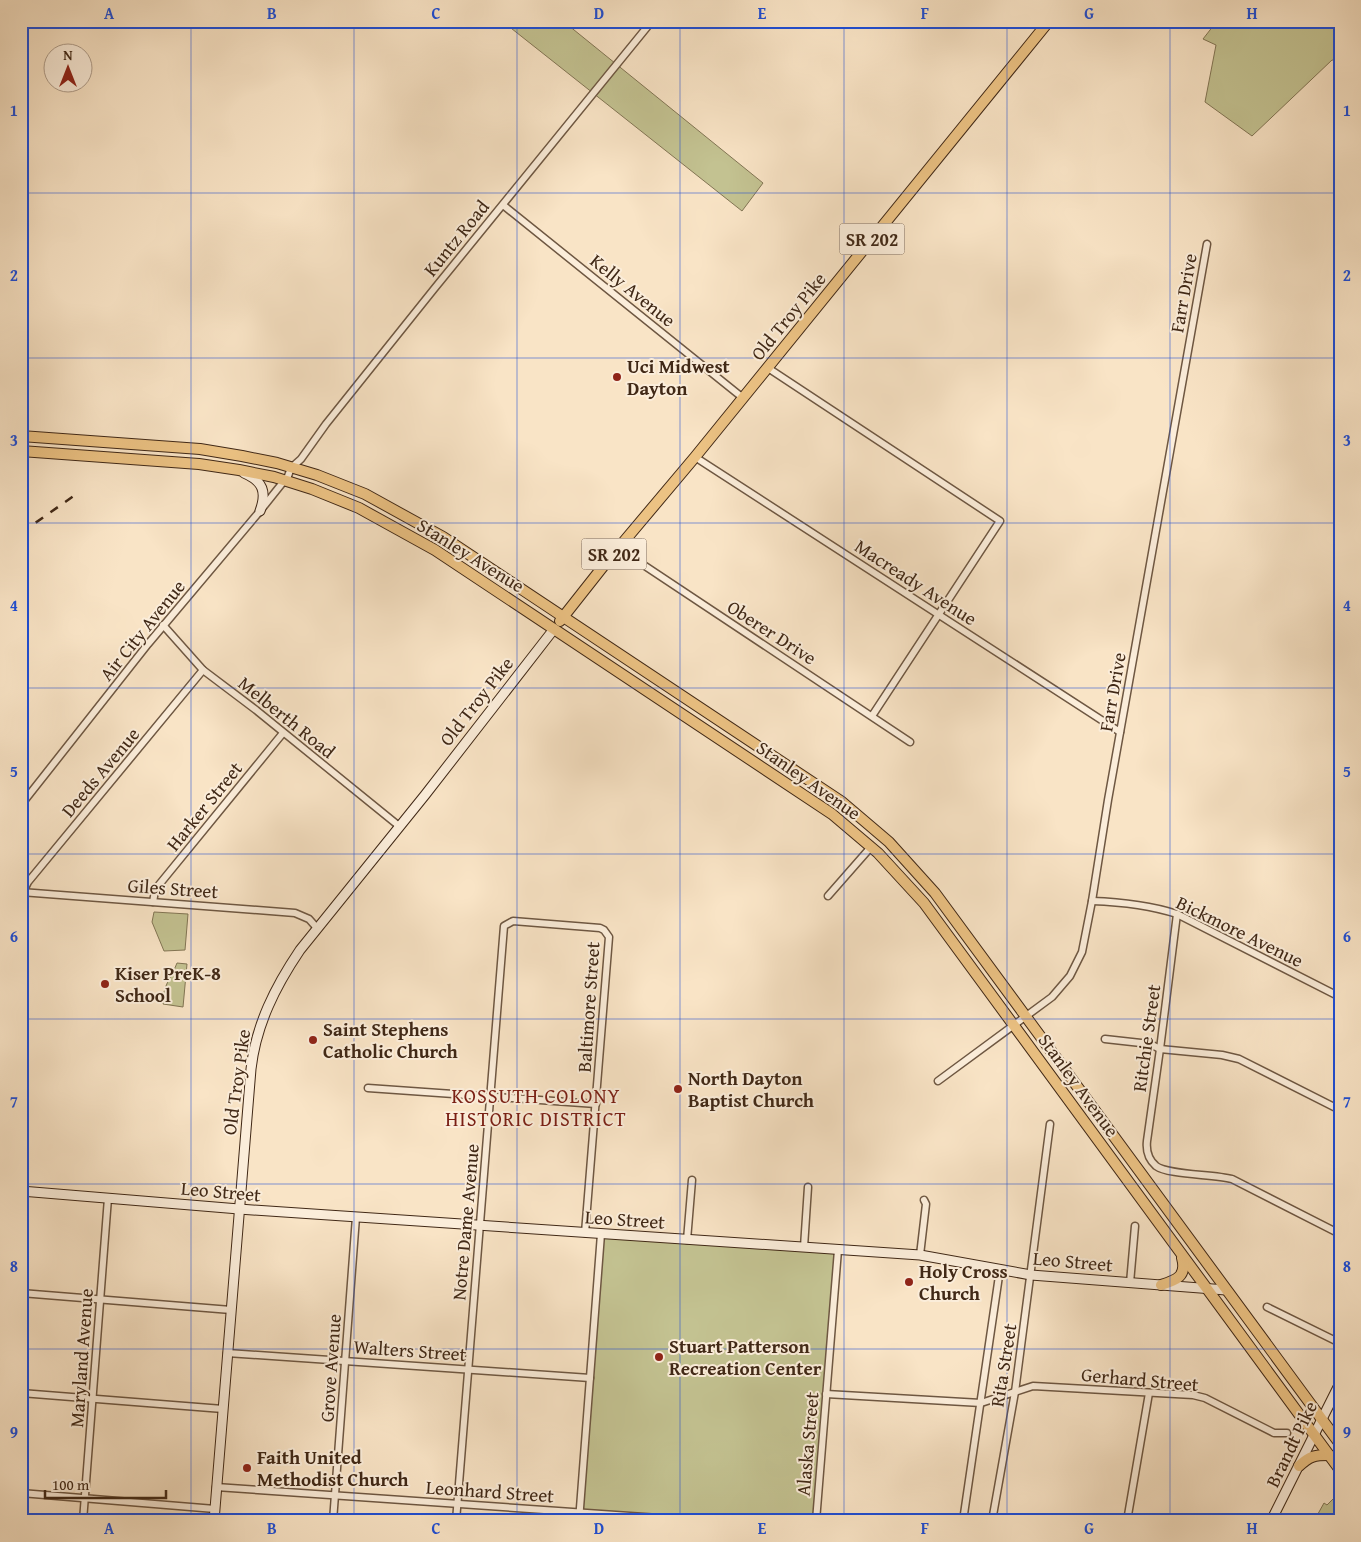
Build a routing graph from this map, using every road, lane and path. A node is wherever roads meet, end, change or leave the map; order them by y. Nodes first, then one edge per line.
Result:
1 (652, 21) edge
2 (1049, 21) edge
3 (503, 204) junction
4 (1207, 244) dead end
5 (768, 368) junction
6 (743, 398) junction
7 (21, 436) edge
8 (21, 451) edge
9 (695, 457) junction
10 (239, 470) junction
11 (287, 475) junction
12 (260, 512) junction
13 (618, 548) junction
14 (938, 615) junction
15 (564, 617) junction
16 (163, 626) junction
17 (554, 629) junction
18 (203, 670) junction
19 (872, 716) junction
20 (283, 732) junction
21 (1120, 732) junction
22 (910, 742) dead end
23 (21, 805) edge
24 (399, 826) junction
25 (871, 847) junction
26 (22, 893) edge
27 (828, 896) dead end
28 (1092, 901) junction
29 (153, 902) junction
30 (1177, 914) junction
31 (317, 928) junction
32 (607, 933) joint
33 (1340, 997) edge
34 (1025, 1016) junction
35 (1013, 1025) junction
36 (1104, 1039) dead end
37 (1160, 1049) junction
38 (938, 1080) dead end
39 (368, 1088) dead end
40 (490, 1096) junction
41 (596, 1104) junction
42 (1340, 1110) edge
43 (1050, 1124) dead end
44 (692, 1180) dead end
45 (808, 1187) dead end
46 (21, 1191) edge
47 (108, 1198) junction
48 (924, 1200) dead end
49 (239, 1209) junction
50 (356, 1217) junction
51 (480, 1226) junction
52 (1135, 1226) dead end
53 (585, 1233) junction
54 (602, 1234) junction
55 (1340, 1234) edge
56 (687, 1240) junction
57 (804, 1247) junction
58 (838, 1250) junction
59 (920, 1255) junction
60 (1182, 1257) junction
61 (1000, 1269) junction
62 (1032, 1275) junction
63 (1130, 1283) junction
64 (1161, 1285) junction
65 (1206, 1288) junction
66 (1226, 1290) junction
67 (21, 1292) edge
68 (101, 1299) junction
69 (1267, 1306) dead end
70 (231, 1310) junction
71 (1340, 1343) edge
72 (227, 1353) junction
73 (345, 1361) junction
74 (469, 1369) junction
75 (590, 1378) junction
76 (1340, 1383) edge
77 (1015, 1392) junction
78 (21, 1393) edge
79 (1149, 1393) junction
80 (826, 1394) junction
81 (93, 1399) junction
82 (981, 1403) junction
83 (223, 1409) junction
84 (1321, 1419) junction
85 (1287, 1433) dead end
86 (1314, 1434) junction
87 (1340, 1444) edge
88 (1329, 1455) junction
89 (1299, 1466) junction
90 (1340, 1470) edge
91 (216, 1487) junction
92 (21, 1493) edge
93 (335, 1495) junction
94 (85, 1498) junction
95 (458, 1503) junction
96 (214, 1509) junction
97 (579, 1512) junction
98 (83, 1521) edge
99 (214, 1521) edge
100 (333, 1521) edge
101 (456, 1521) edge
102 (579, 1521) edge
103 (699, 1521) edge
104 (816, 1521) edge
105 (963, 1521) edge
106 (992, 1521) edge
107 (1127, 1521) edge
108 (1271, 1521) edge

1 - 3 street, Kuntz Road
2 - 5 main road, Old Troy Pike / SR 202
3 - 6 street, Kelly Avenue
3 - 11 street, Kuntz Road
4 - 21 street, Farr Drive
5 - 6 main road, Old Troy Pike / SR 202
5 - 14 street
6 - 9 main road, Old Troy Pike / SR 202
7 - 11 main road, Stanley Avenue
8 - 10 main road, Stanley Avenue
9 - 13 main road, Old Troy Pike / SR 202
9 - 14 street, Macready Avenue
10 - 11 main road, Stanley Avenue
10 - 12 street
11 - 12 street, Air City Avenue
11 - 15 main road, Stanley Avenue
11 - 17 main road, Stanley Avenue
12 - 16 street, Air City Avenue
13 - 15 main road, Old Troy Pike / SR 202
13 - 19 street, Oberer Drive
14 - 19 street
14 - 21 street, Macready Avenue
15 - 17 main road, Old Troy Pike / SR 202
15 - 34 main road, Stanley Avenue
16 - 18 street, Melberth Road
16 - 23 street, Air City Avenue
17 - 24 street, Old Troy Pike / SR 202
17 - 25 main road, Stanley Avenue
18 - 20 street, Melberth Road
18 - 26 street, Deeds Avenue
19 - 22 street, Oberer Drive
20 - 24 street, Melberth Road
20 - 29 street, Harker Street
21 - 28 street, Farr Drive
24 - 31 street, Old Troy Pike / SR 202
25 - 27 street
25 - 35 main road, Stanley Avenue
26 - 29 street, Giles Street
28 - 30 street, Bickmore Avenue
28 - 34 street, Farr Drive
29 - 31 street, Giles Street
30 - 33 street, Bickmore Avenue
30 - 37 street, Ritchie Street
31 - 49 street, Old Troy Pike / SR 202
32 - 40 street, Notre Dame Avenue
32 - 41 street, Baltimore Street
34 - 35 street, Farr Drive
34 - 66 main road, Stanley Avenue
35 - 38 street, Farr Drive
35 - 60 main road, Stanley Avenue
36 - 37 street
37 - 42 street
37 - 55 street, Ritchie Street
39 - 40 street
40 - 41 street
40 - 51 street, Notre Dame Avenue
41 - 53 street, Baltimore Street
43 - 62 street, Rita Street
44 - 56 street
45 - 57 street
46 - 47 street, Leo Street
47 - 49 street, Leo Street
47 - 68 street, Maryland Avenue
48 - 59 street
49 - 50 street, Leo Street
49 - 70 street, Old Troy Pike / SR 202
50 - 51 street, Leo Street
50 - 73 street, Grove Avenue
51 - 53 street, Leo Street
51 - 74 street, Notre Dame Avenue
52 - 63 street
53 - 54 street, Leo Street
54 - 56 street, Leo Street
54 - 75 street
56 - 57 street, Leo Street
57 - 58 street, Leo Street
58 - 59 street, Leo Street
58 - 80 street, Alaska Street
59 - 61 street, Leo Street
60 - 64 main road
60 - 65 main road, Stanley Avenue
61 - 62 street, Leo Street
61 - 82 street, Rita Street
62 - 63 street, Leo Street
62 - 77 street, Rita Street
63 - 64 street, Leo Street
64 - 65 street, Leo Street
65 - 66 street, Leo Street
65 - 86 main road, Stanley Avenue
66 - 84 main road, Stanley Avenue
67 - 68 street
68 - 70 street
68 - 81 street, Maryland Avenue
69 - 71 street
70 - 72 street, Old Troy Pike / SR 202
72 - 73 street, Walters Street
72 - 83 street, Old Troy Pike / SR 202
73 - 74 street, Walters Street
73 - 93 street, Grove Avenue
74 - 75 street, Walters Street
74 - 95 street, Notre Dame Avenue
75 - 97 street
76 - 84 street, Brandt Pike
77 - 79 street, Gerhard Street
77 - 82 street
77 - 106 street, Rita Street
78 - 81 street
79 - 85 street, Gerhard Street
79 - 107 street
80 - 82 street
80 - 104 street, Alaska Street
81 - 83 street
81 - 94 street, Maryland Avenue
82 - 105 street, Rita Street
83 - 91 street, Old Troy Pike / SR 202
84 - 86 street, Brandt Pike
84 - 87 main road, Stanley Avenue
86 - 88 main road, Stanley Avenue
86 - 89 street, Brandt Pike
88 - 89 main road
88 - 90 main road, Stanley Avenue
89 - 108 street, Brandt Pike
91 - 93 street, Leonhard Street
91 - 96 street, Old Troy Pike / SR 202
92 - 94 street
93 - 95 street, Leonhard Street
93 - 100 street, Grove Avenue
94 - 96 street
94 - 98 street, Maryland Avenue
95 - 97 street, Leonhard Street
95 - 101 street, Notre Dame Avenue
96 - 99 street, Old Troy Pike / SR 202
97 - 102 street
97 - 103 street, Leonhard Street

